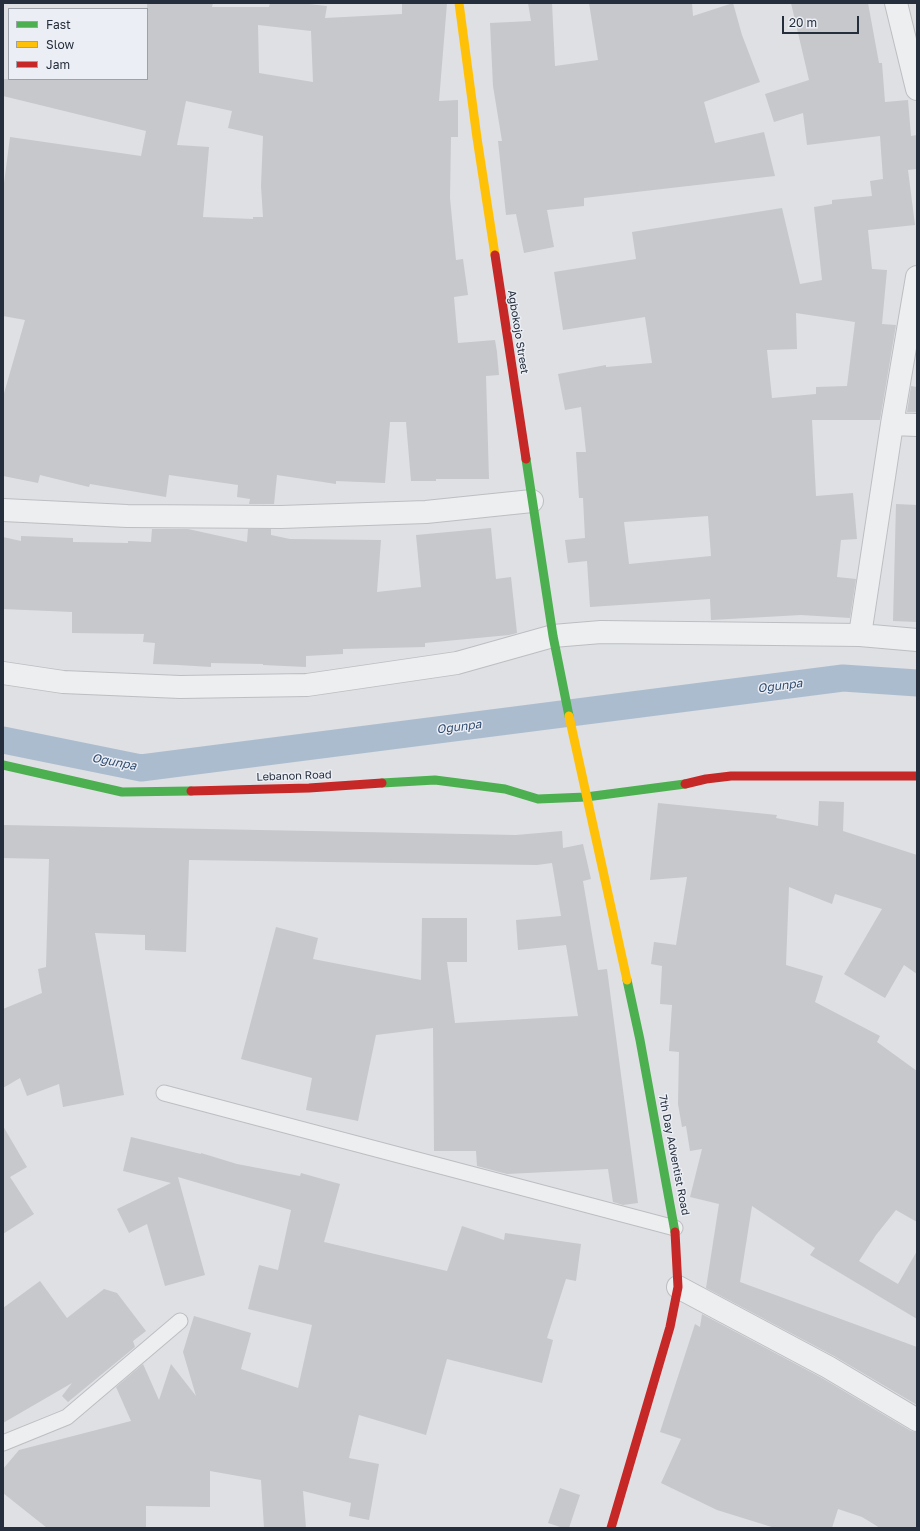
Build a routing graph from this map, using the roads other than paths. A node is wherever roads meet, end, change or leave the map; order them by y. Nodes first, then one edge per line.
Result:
1 (459, 3) edge
2 (896, 3) edge
3 (917, 89) edge
4 (917, 277) edge
5 (892, 424) junction
6 (917, 425) edge
7 (532, 502) junction
8 (3, 510) edge
9 (860, 635) junction
10 (553, 636) junction
11 (917, 640) edge
12 (3, 673) edge
13 (3, 765) edge
14 (917, 776) edge
15 (583, 784) joint
16 (586, 797) junction
17 (164, 1093) dead end
18 (675, 1228) junction
19 (678, 1287) junction
20 (180, 1321) dead end
21 (917, 1420) edge
22 (3, 1443) edge
23 (611, 1528) edge

1 - 7 street, Agbokojo Street
2 - 3 street
4 - 5 street
5 - 6 street
5 - 9 street
7 - 8 street
7 - 10 street, Agbokojo Street
9 - 10 street
9 - 11 street
10 - 12 street
10 - 15 street, Agbokojo Street
13 - 16 street, Lebanon Road
14 - 16 street, Lebanon Road
15 - 16 street, 7th Day Adventist Road
16 - 18 street, 7th Day Adventist Road
17 - 18 lane
18 - 19 street, 7th Day Adventist Road
19 - 21 street
19 - 23 street, 7th Day Adventist Road
20 - 22 lane

